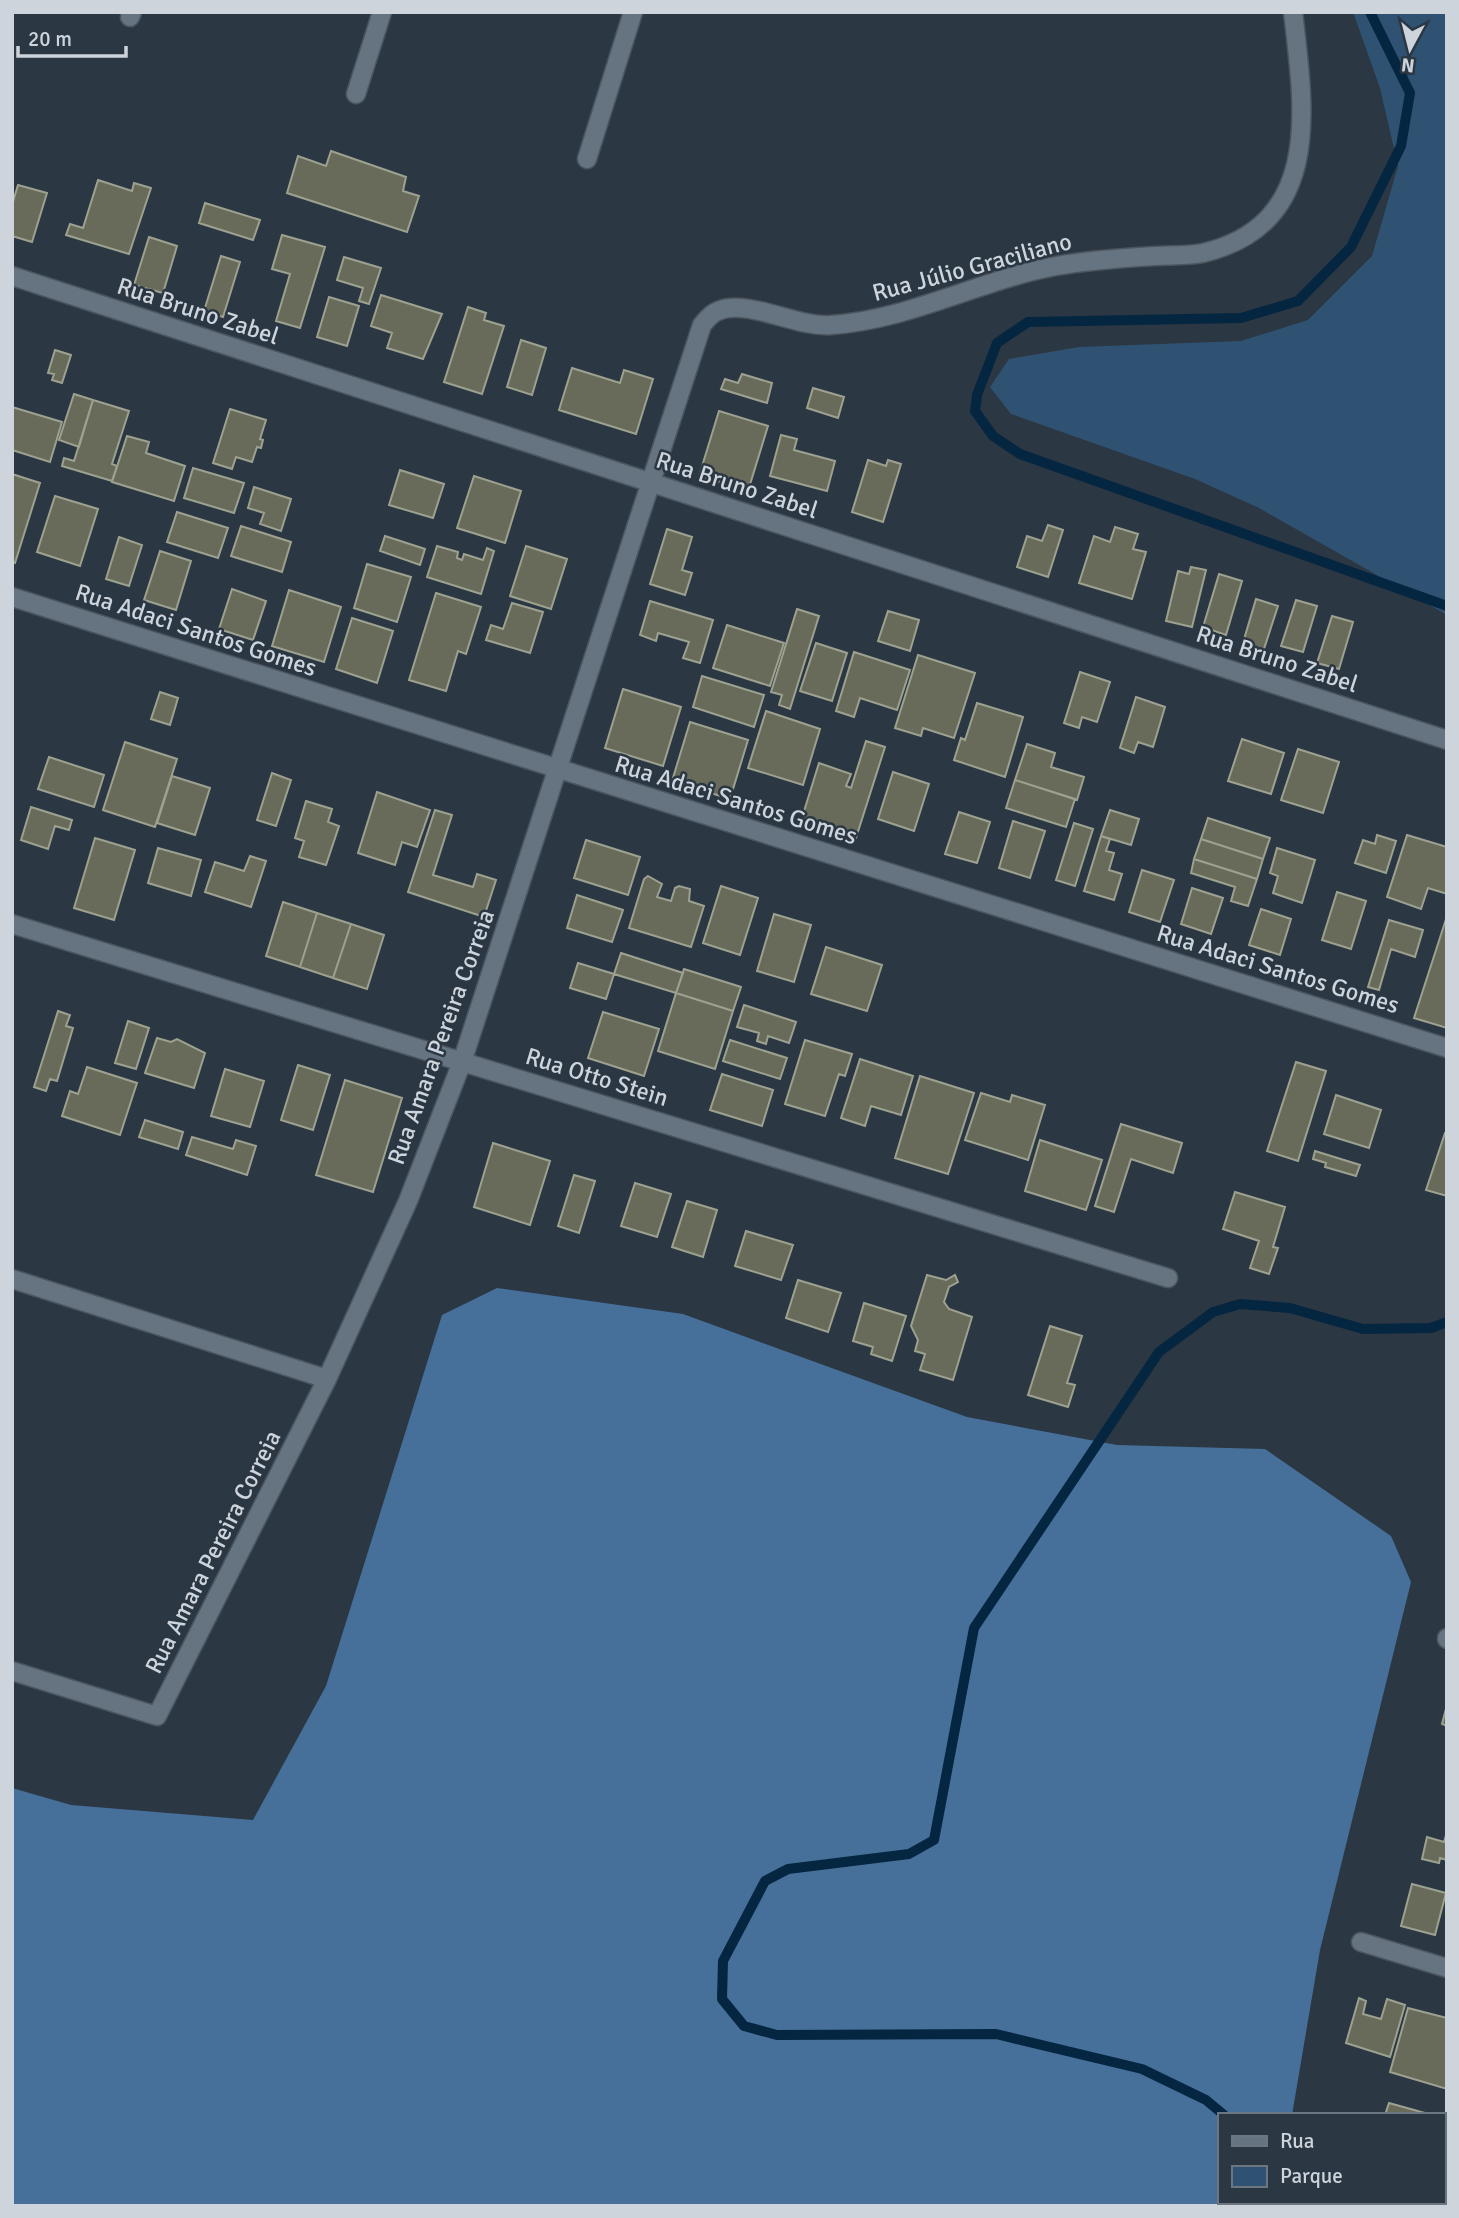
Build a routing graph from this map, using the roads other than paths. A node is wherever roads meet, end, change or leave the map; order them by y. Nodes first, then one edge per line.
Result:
1 (382, 12) edge
2 (634, 12) edge
3 (1293, 12) edge
4 (356, 94) dead end
5 (587, 159) dead end
6 (12, 276) edge
7 (694, 343) joint
8 (648, 482) junction
9 (12, 597) edge
10 (1447, 740) edge
11 (558, 770) junction
12 (12, 924) edge
13 (1447, 1048) edge
14 (462, 1062) junction
15 (1168, 1278) dead end
16 (12, 1279) edge
17 (327, 1379) junction
18 (12, 1671) edge
19 (1360, 1942) dead end
20 (1447, 1968) edge

1 - 4 street
2 - 5 street
3 - 7 street, Rua Júlio Graciliano
6 - 8 street, Rua Bruno Zabel
7 - 8 street, Rua Amara Pereira Correia
8 - 10 street, Rua Bruno Zabel
8 - 11 street, Rua Amara Pereira Correia
9 - 11 street, Rua Adaci Santos Gomes
11 - 13 street, Rua Adaci Santos Gomes
11 - 14 street, Rua Amara Pereira Correia
12 - 14 street, Rua Otto Stein
14 - 15 street, Rua Otto Stein
14 - 17 street, Rua Amara Pereira Correia
16 - 17 street
17 - 18 street, Rua Amara Pereira Correia
19 - 20 street

